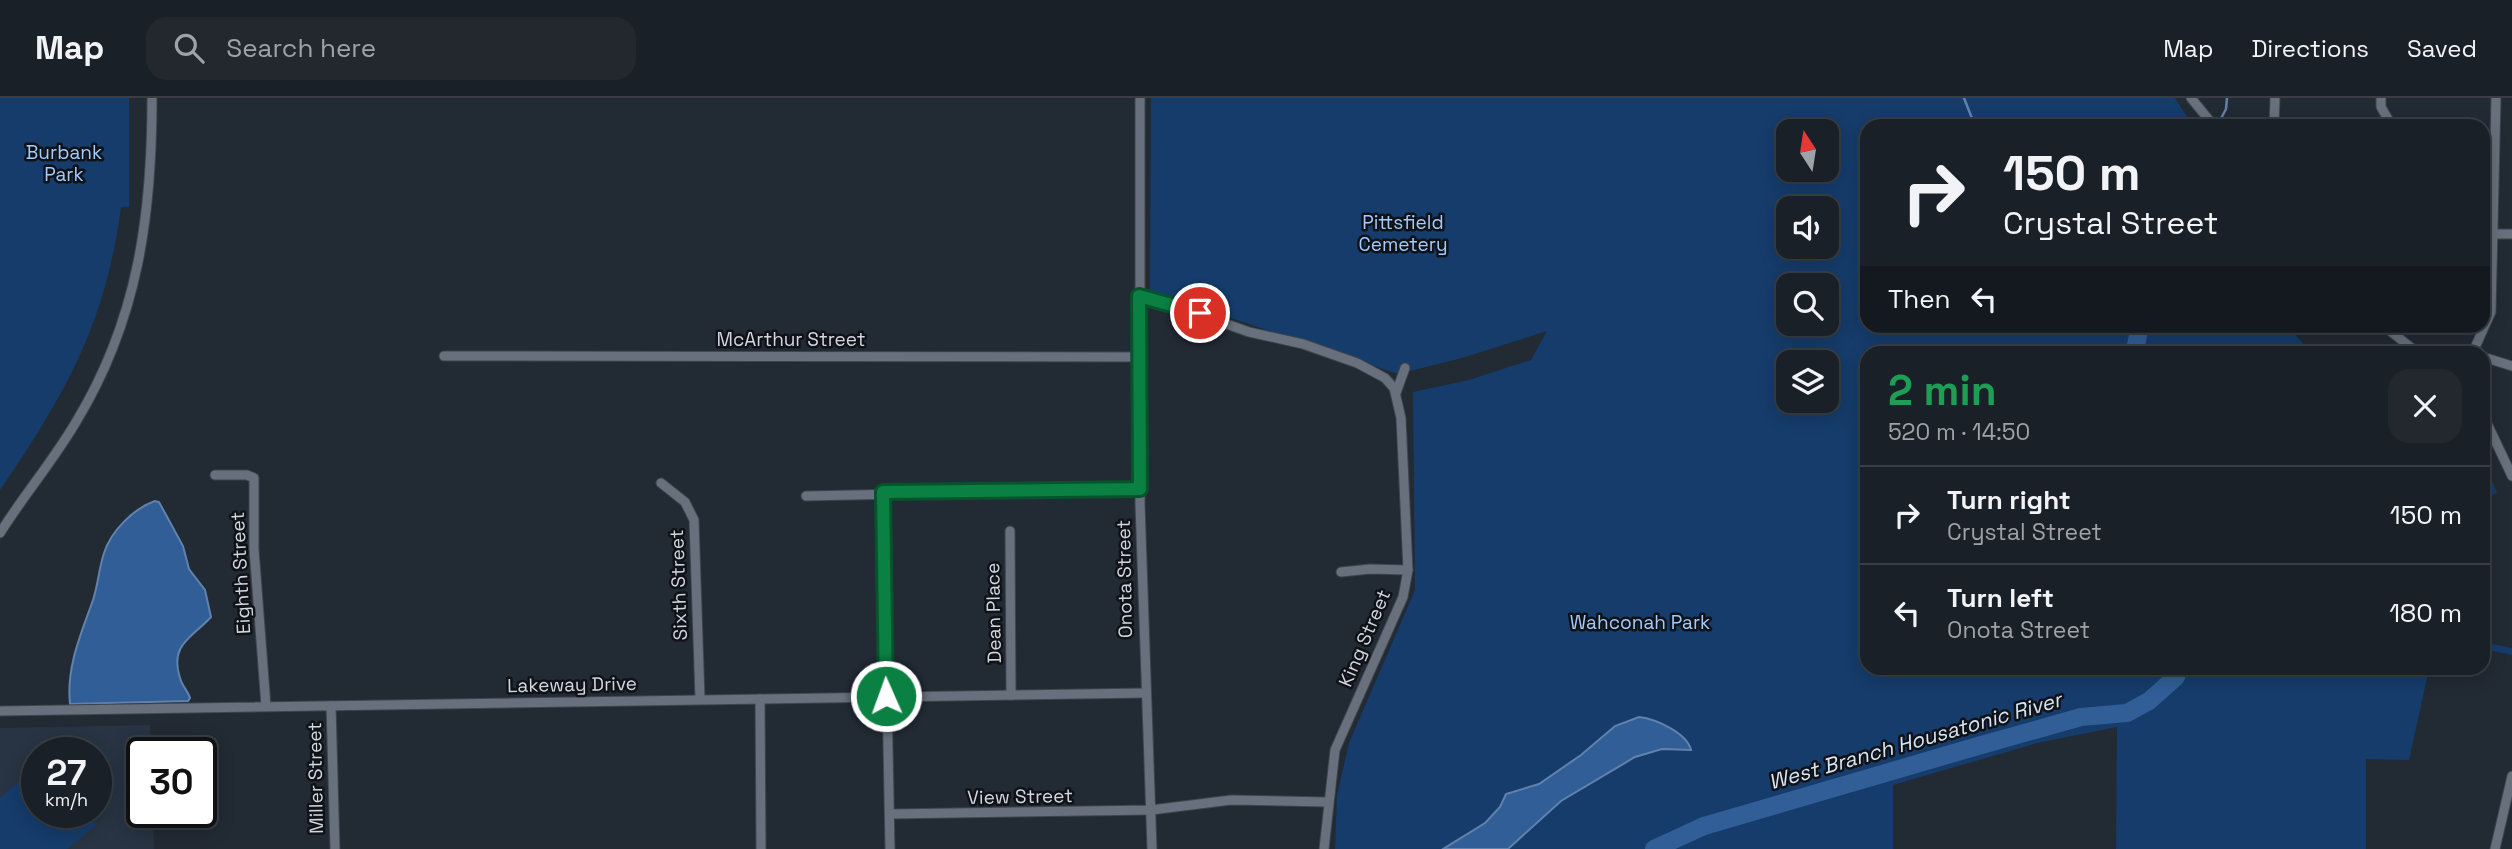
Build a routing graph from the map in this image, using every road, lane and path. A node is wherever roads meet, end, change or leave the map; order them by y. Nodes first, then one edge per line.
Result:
1 (152, 98) edge
2 (1140, 98) edge
3 (2192, 98) edge
4 (2275, 98) edge
5 (2381, 98) edge
6 (2496, 98) edge
7 (2208, 119) edge
8 (2274, 119) edge
9 (2388, 119) edge
10 (2512, 234) edge
11 (2490, 235) edge
12 (2495, 236) junction
13 (1139, 296) junction
14 (2490, 314) edge
15 (2393, 333) edge
16 (2409, 346) edge
17 (444, 356) dead end
18 (1139, 358) junction
19 (2490, 358) edge
20 (2512, 366) edge
21 (1405, 369) dead end
22 (1396, 395) junction
23 (2490, 430) edge
24 (215, 475) dead end
25 (2512, 476) edge
26 (661, 483) dead end
27 (1140, 489) junction
28 (883, 492) junction
29 (806, 496) dead end
30 (1010, 531) dead end
31 (0, 533) edge
32 (1408, 570) junction
33 (1341, 572) dead end
34 (1146, 693) junction
35 (1011, 695) junction
36 (886, 696) junction
37 (700, 699) junction
38 (760, 699) junction
39 (266, 706) junction
40 (331, 706) junction
41 (0, 711) edge
42 (2512, 776) edge
43 (1328, 802) junction
44 (1151, 810) junction
45 (890, 814) junction
46 (335, 849) edge
47 (761, 849) edge
48 (890, 849) edge
49 (1152, 849) edge
50 (1324, 849) edge
51 (2495, 849) edge

1 - 31 street
2 - 13 street, Onota Street
3 - 7 street
4 - 8 street
5 - 9 street
6 - 12 street
10 - 12 street
11 - 12 street
12 - 14 street
13 - 18 street, Onota Street
13 - 22 street
15 - 16 street
17 - 18 street, McArthur Street
18 - 27 street, Onota Street
19 - 20 street
21 - 22 street
22 - 32 street, King Street
23 - 25 street
24 - 39 street, Eighth Street
26 - 37 street, Sixth Street
27 - 28 street
27 - 34 street, Onota Street
28 - 29 street
28 - 36 street
30 - 35 street, Dean Place
32 - 33 street
32 - 43 street, King Street
34 - 35 street, Lakeway Drive
34 - 44 street, Onota Street
35 - 36 street, Lakeway Drive
36 - 38 street, Lakeway Drive
36 - 45 street
37 - 38 street, Lakeway Drive
37 - 40 street, Lakeway Drive
38 - 47 street
39 - 40 street, Lakeway Drive
39 - 41 street, Lakeway Drive
40 - 46 street, Miller Street
42 - 51 street
43 - 44 street, View Street
43 - 50 street, King Street
44 - 45 street, View Street
44 - 49 street, Onota Street
45 - 48 street

